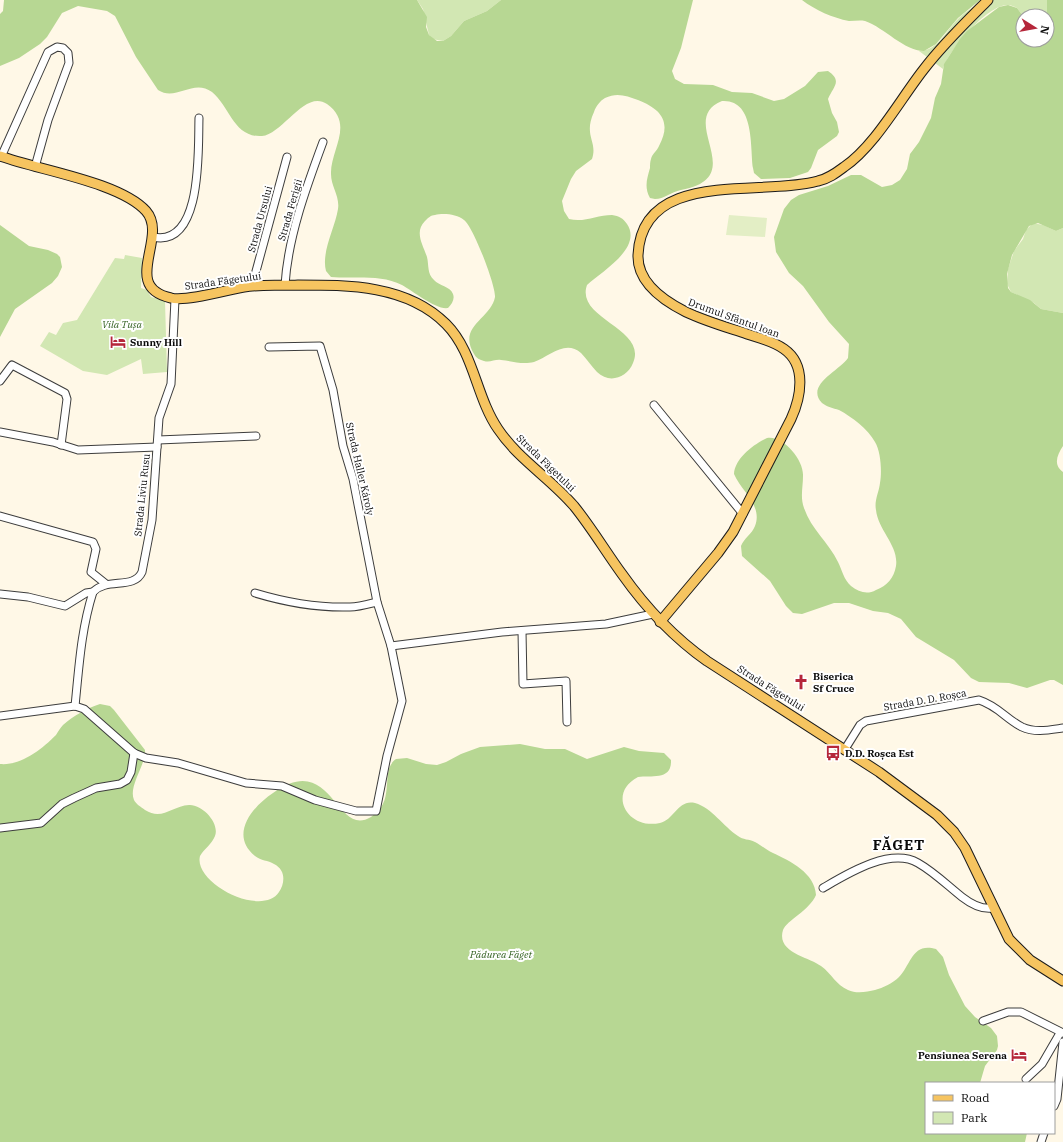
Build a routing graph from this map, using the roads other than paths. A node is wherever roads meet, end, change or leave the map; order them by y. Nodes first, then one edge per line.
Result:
1 (988, 0) edge
2 (199, 118) dead end
3 (323, 142) dead end
4 (0, 157) edge
5 (287, 157) dead end
6 (35, 167) junction
7 (153, 237) junction
8 (252, 286) junction
9 (284, 286) junction
10 (175, 299) junction
11 (269, 347) dead end
12 (0, 381) edge
13 (654, 405) dead end
14 (0, 432) edge
15 (256, 436) dead end
16 (157, 443) junction
17 (61, 445) junction
18 (743, 514) junction
19 (0, 516) edge
20 (106, 584) junction
21 (93, 592) junction
22 (255, 593) dead end
23 (0, 594) edge
24 (377, 602) junction
25 (653, 614) junction
26 (660, 622) junction
27 (522, 631) junction
28 (391, 646) junction
29 (75, 706) junction
30 (0, 716) edge
31 (567, 722) dead end
32 (1063, 728) edge
33 (845, 749) junction
34 (134, 753) junction
35 (0, 828) edge
36 (823, 888) dead end
37 (993, 908) junction
38 (1063, 981) edge
39 (983, 1021) dead end
40 (1061, 1033) edge
41 (1063, 1042) edge
42 (1026, 1079) dead end
43 (1055, 1104) edge

1 - 18 main road, Drumul Sfântul Ioan
2 - 7 street
3 - 9 street, Strada Ferigii
4 - 6 main road, Strada Făgetului
4 - 6 street
5 - 8 street, Strada Ursului
6 - 7 main road, Strada Făgetului
7 - 10 main road, Strada Făgetului
8 - 9 main road, Strada Făgetului
8 - 10 main road, Strada Făgetului
9 - 25 main road, Strada Făgetului
10 - 16 street, Strada Liviu Rusu
11 - 24 street, Strada Haller Károly
12 - 17 street
13 - 18 street
14 - 17 street
15 - 16 street
16 - 17 street
16 - 20 street, Strada Liviu Rusu
18 - 26 main road, Drumul Sfântul Ioan
19 - 20 street
20 - 21 street, Strada Liviu Rusu
21 - 23 street, Strada Liviu Rusu
21 - 29 street
22 - 24 street
24 - 28 street, Strada Haller Károly
25 - 26 main road, Strada Făgetului
25 - 27 street
26 - 33 main road, Strada Făgetului
27 - 28 street
27 - 31 street
28 - 34 street, Strada Haller Károly
29 - 30 street
29 - 34 street
32 - 33 street, Strada D. D. Roșca
33 - 37 main road, Strada Făgetului
34 - 35 street
36 - 37 street
37 - 38 main road, Strada Făgetului
39 - 40 street
40 - 42 street
41 - 43 street

